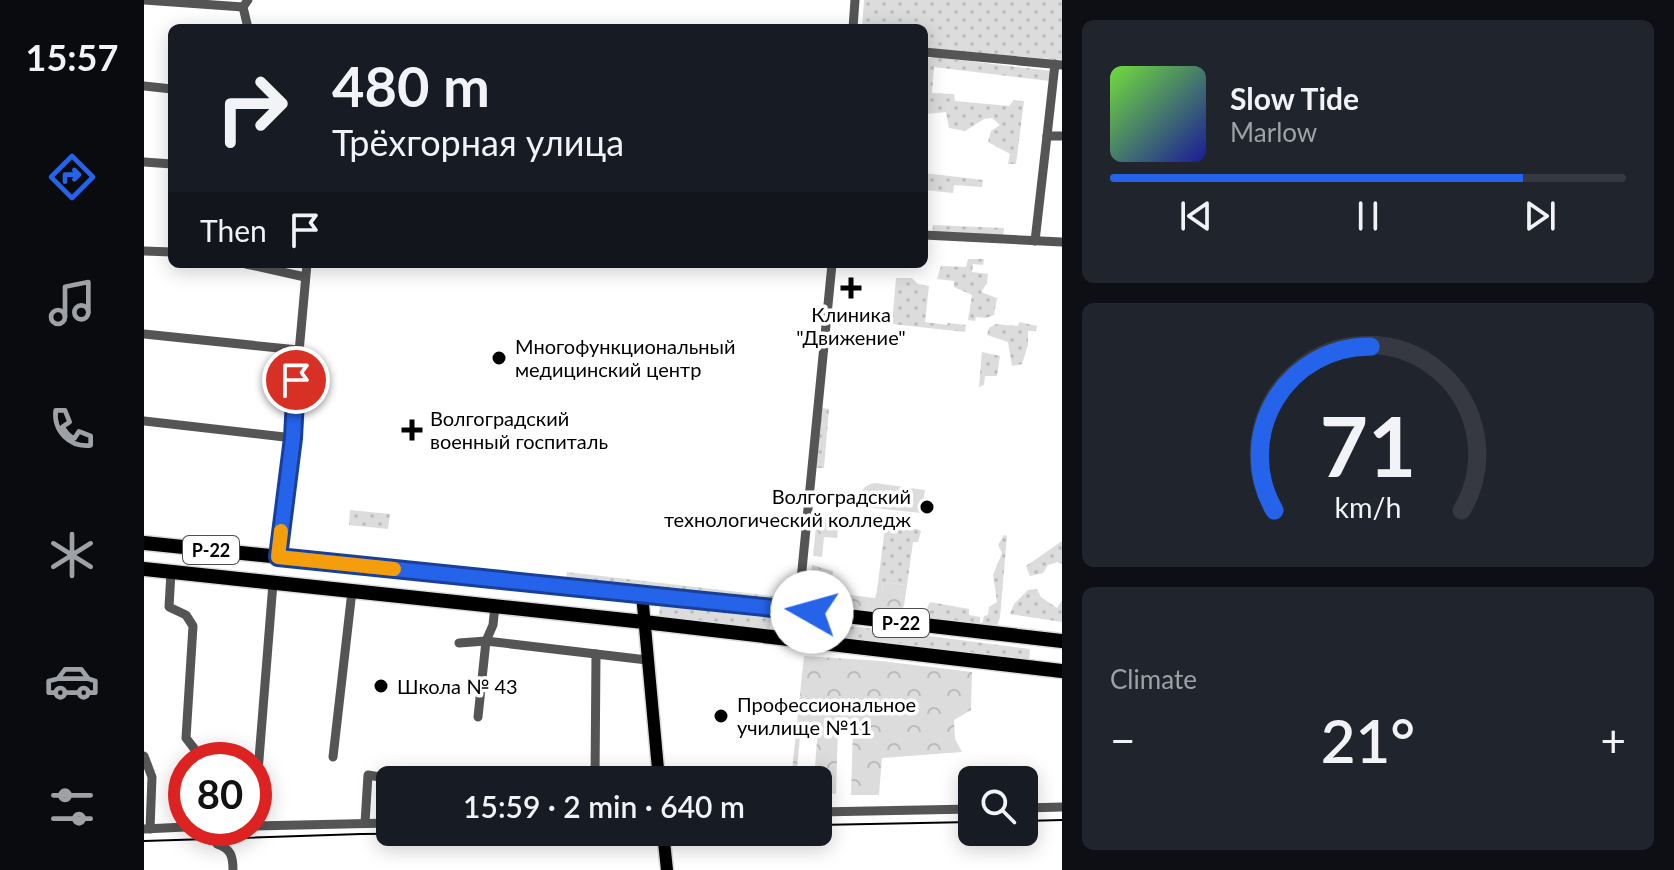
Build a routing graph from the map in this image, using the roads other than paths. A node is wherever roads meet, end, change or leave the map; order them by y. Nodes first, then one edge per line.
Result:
1 (144, 0) edge
2 (855, 0) edge
3 (245, 4) edge
4 (248, 24) edge
5 (853, 24) edge
6 (928, 52) edge
7 (1059, 64) edge
8 (144, 86) edge
9 (168, 89) edge
10 (1047, 136) junction
11 (1062, 136) edge
12 (144, 162) edge
13 (168, 164) edge
14 (928, 235) edge
15 (1035, 241) junction
16 (1062, 242) edge
17 (144, 251) edge
18 (168, 252) edge
19 (264, 268) edge
20 (306, 268) edge
21 (832, 268) edge
22 (305, 277) junction
23 (144, 334) edge
24 (298, 350) junction
25 (144, 421) edge
26 (293, 438) junction
27 (144, 543) edge
28 (278, 557) junction
29 (144, 569) edge
30 (171, 572) junction
31 (273, 583) junction
32 (352, 591) junction
33 (642, 594) junction
34 (495, 606) junction
35 (799, 611) junction
36 (644, 622) junction
37 (1043, 639) junction
38 (486, 641) junction
39 (795, 641) junction
40 (1062, 641) edge
41 (459, 643) dead end
42 (596, 654) junction
43 (647, 660) junction
44 (1039, 669) junction
45 (1062, 671) edge
46 (478, 717) dead end
47 (189, 742) edge
48 (260, 742) edge
49 (144, 756) edge
50 (333, 757) dead end
51 (595, 766) edge
52 (658, 766) edge
53 (376, 776) edge
54 (1062, 807) edge
55 (1038, 808) edge
56 (958, 809) edge
57 (832, 812) edge
58 (365, 823) junction
59 (376, 823) edge
60 (272, 824) edge
61 (168, 828) edge
62 (147, 829) edge
63 (223, 846) edge
64 (664, 846) edge
65 (233, 870) edge
66 (667, 870) edge

1 - 3 street
2 - 5 street
3 - 4 street
6 - 7 street
7 - 10 street
8 - 9 street
10 - 11 street
10 - 15 street
12 - 13 street
14 - 15 street
15 - 16 street
17 - 18 street
19 - 22 street
20 - 22 street
21 - 35 street
22 - 24 street
23 - 24 street
24 - 26 street
25 - 26 street
26 - 28 street
27 - 28 highway, Р-22
28 - 33 highway, Р-22
29 - 30 highway, Р-22
30 - 31 highway, Р-22
30 - 47 street
31 - 32 highway, Р-22
31 - 48 street
32 - 34 highway, Р-22
32 - 50 street
33 - 35 highway, Р-22
33 - 36 main road
34 - 36 highway, Р-22
34 - 38 street
35 - 37 highway, Р-22
35 - 39 street
36 - 39 highway, Р-22
36 - 43 main road
37 - 40 highway, Р-22
37 - 44 highway
38 - 41 street
38 - 42 street
38 - 46 street
39 - 44 highway, Р-22
42 - 43 street
42 - 51 street
43 - 52 main road
44 - 45 highway, Р-22
49 - 62 street
53 - 58 street
54 - 55 street
56 - 57 street
58 - 59 street
58 - 60 street
61 - 62 street
63 - 65 street
64 - 66 main road

